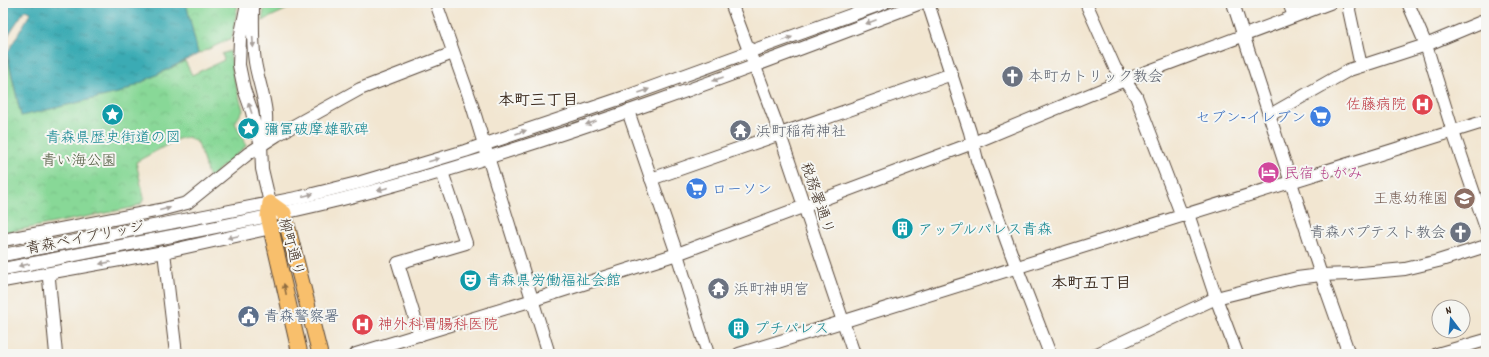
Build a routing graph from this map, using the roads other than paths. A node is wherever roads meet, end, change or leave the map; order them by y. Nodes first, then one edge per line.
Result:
1 (247, 3) edge
2 (253, 3) edge
3 (436, 3) edge
4 (731, 3) edge
5 (884, 3) edge
6 (921, 3) edge
7 (928, 3) edge
8 (1086, 3) edge
9 (1233, 3) edge
10 (1289, 3) edge
11 (1330, 3) edge
12 (1350, 3) edge
13 (1408, 3) edge
14 (1294, 16) junction
15 (1486, 20) edge
16 (1244, 34) junction
17 (1426, 45) junction
18 (750, 52) junction
19 (453, 53) junction
20 (755, 65) junction
21 (1361, 66) junction
22 (952, 74) junction
23 (1125, 80) junction
24 (628, 111) junction
25 (1270, 115) junction
26 (1486, 122) edge
27 (1453, 132) junction
28 (780, 135) junction
29 (973, 143) junction
30 (260, 144) junction
31 (484, 144) junction
32 (488, 158) junction
33 (442, 172) junction
34 (651, 179) junction
35 (1291, 182) junction
36 (804, 206) junction
37 (284, 213) junction
38 (1185, 215) junction
39 (270, 216) junction
40 (1486, 228) edge
41 (41, 233) junction
42 (3, 240) edge
43 (1486, 246) edge
44 (164, 252) junction
45 (677, 254) junction
46 (3, 255) edge
47 (1016, 267) junction
48 (3, 269) edge
49 (48, 274) junction
50 (1321, 275) junction
51 (3, 282) edge
52 (1216, 298) junction
53 (533, 300) junction
54 (844, 322) junction
55 (420, 335) junction
56 (1486, 340) edge
57 (56, 354) edge
58 (176, 354) edge
59 (300, 354) edge
60 (320, 354) edge
61 (356, 354) edge
62 (549, 354) edge
63 (708, 354) edge
64 (739, 354) edge
65 (854, 354) edge
66 (1050, 354) edge
67 (1097, 354) edge
68 (1237, 354) edge
69 (1349, 354) edge
70 (1437, 354) edge

30 -> 1 street
2 -> 30 street
3 - 19 street
4 - 18 street, 税務署通り
18 -> 5 street
6 -> 20 street
7 - 22 street
8 - 23 street
9 - 16 street
10 - 14 street
11 - 14 street
12 - 21 street
13 - 17 street
14 - 16 street
15 - 17 street
16 - 23 street
16 - 25 street
17 - 21 street
17 - 27 street
18 - 20 street, 税務署通り
31 -> 18 street
19 - 30 street
19 - 31 street
20 -> 24 street
20 - 28 street, 税務署通り
21 - 25 street
22 - 28 street
22 - 29 street
23 - 29 street
23 - 38 street
24 -> 32 street
24 - 34 street
25 - 35 street
26 - 27 street
27 - 35 street
27 - 40 street
28 - 34 street
28 - 36 street, 税務署通り
29 - 36 street
29 - 47 street
30 - 39 street
41 -> 30 street
31 - 32 street
39 -> 31 street
32 - 33 street
32 - 53 street
33 -> 37 street
33 - 55 street
34 - 45 street
35 - 38 street
35 - 50 street
36 - 45 street
36 - 54 street, 税務署通り
37 - 39 main road, 柳町通り
37 - 60 main road, 柳町通り
38 - 47 street
38 - 52 street
39 -> 44 street
39 - 46 street, 青森ベイブリッジ, bridge
39 -> 48 street, 青森ベイブリッジ, bridge
59 -> 39 main road, 柳町通り
41 - 42 street
41 - 49 street
43 - 50 street
44 -> 49 street
44 - 58 street
45 - 53 street
45 - 63 street
47 - 54 street
47 - 66 street
49 - 51 street
49 - 57 street
50 - 52 street
50 - 69 street
52 - 67 street
52 - 68 street
53 - 55 street
53 - 62 street
54 - 64 street
54 - 65 street, 税務署通り
55 - 61 street
56 - 70 street

